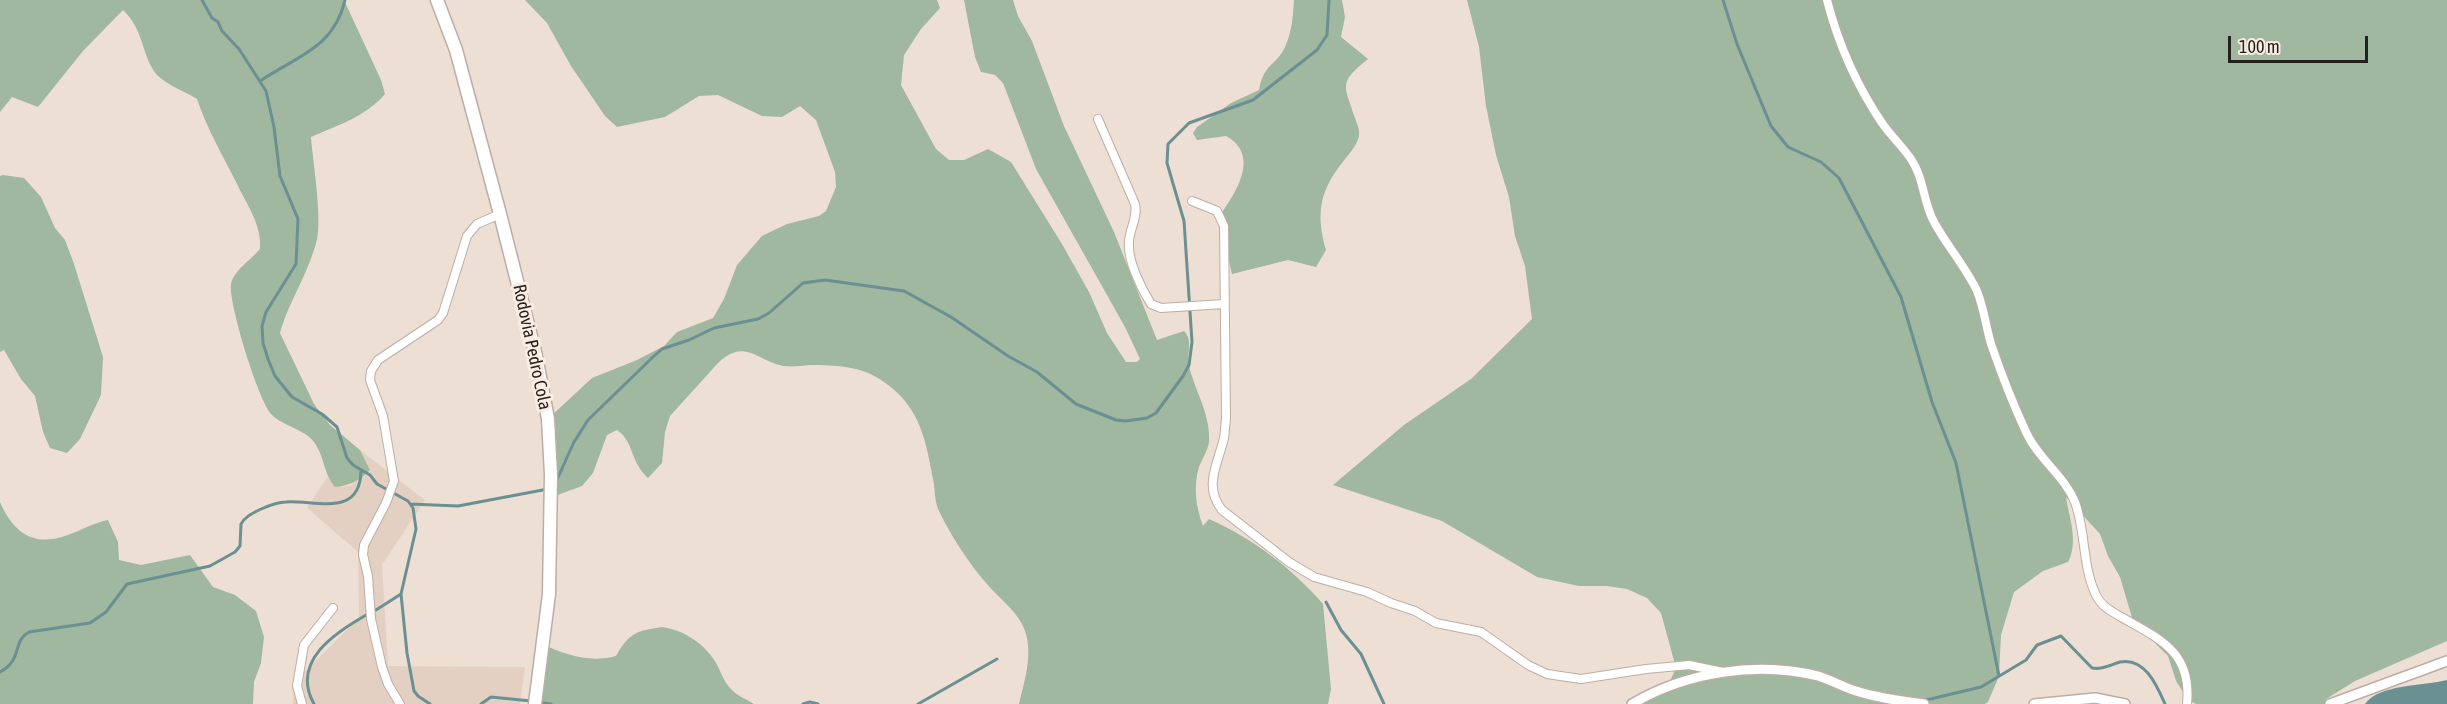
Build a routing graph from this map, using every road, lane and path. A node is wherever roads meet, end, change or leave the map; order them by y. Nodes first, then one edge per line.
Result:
1 (437, 0) edge
2 (1827, 0) edge
3 (1098, 118) dead end
4 (1192, 201) dead end
5 (500, 214) junction
6 (1224, 304) junction
7 (333, 608) dead end
8 (2447, 661) edge
9 (1727, 673) junction
10 (536, 700) edge
11 (302, 704) edge
12 (399, 704) edge
13 (1632, 704) edge
14 (1924, 704) edge
15 (2034, 704) edge
16 (2125, 704) edge
17 (2187, 704) edge
18 (2330, 704) edge

1 - 5 main road, Rodovia Pedro Cola
2 - 17 street
3 - 6 street
4 - 6 street
5 - 10 main road, Rodovia Pedro Cola
5 - 12 street
6 - 9 street
7 - 11 street
8 - 18 street
9 - 13 street
9 - 14 street
15 - 16 street

